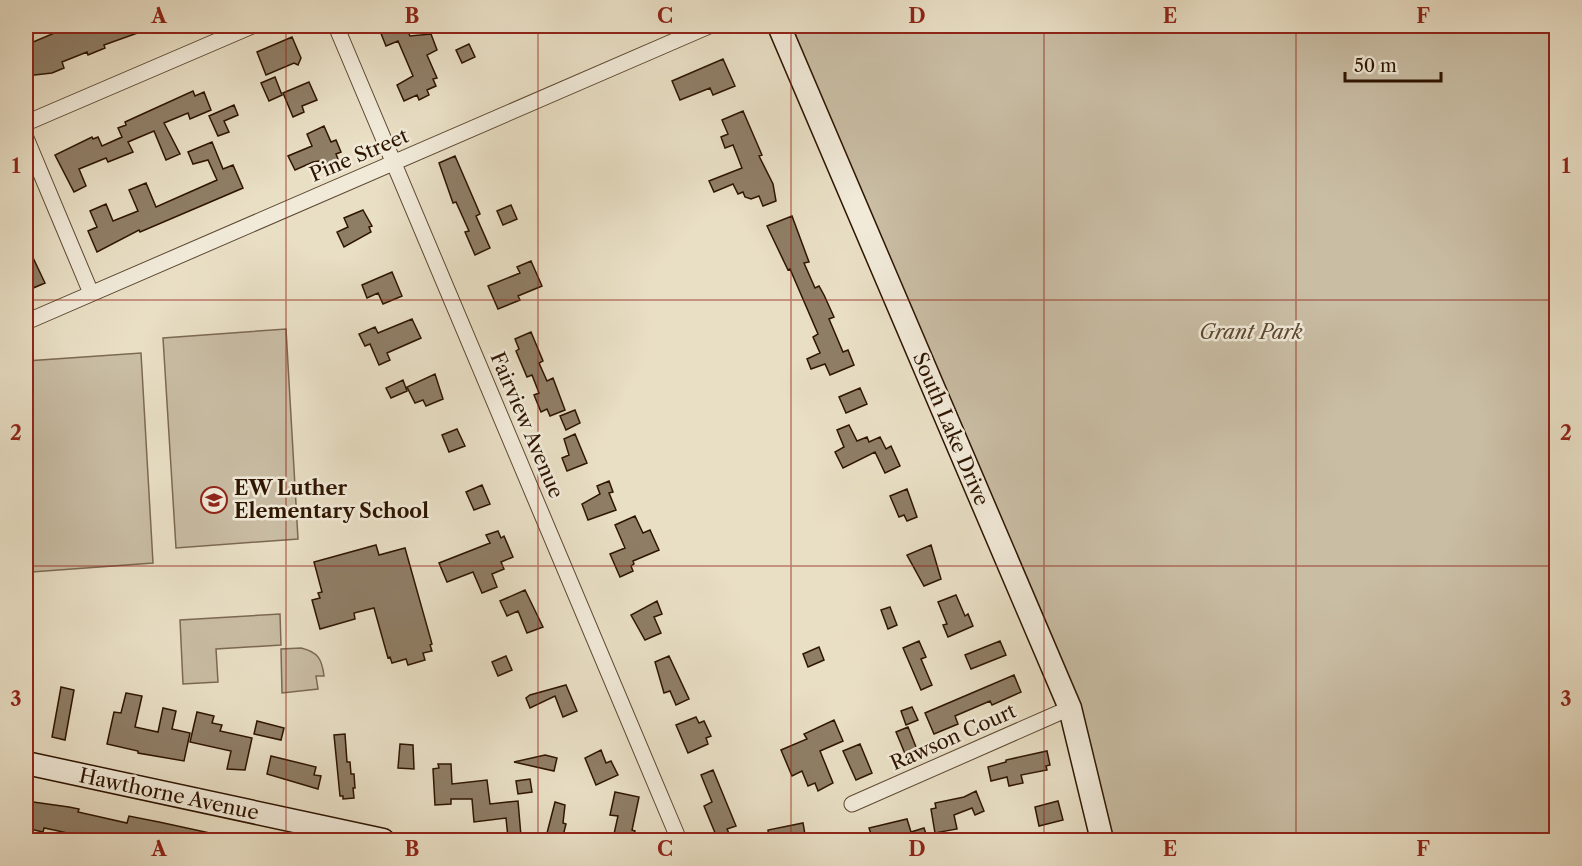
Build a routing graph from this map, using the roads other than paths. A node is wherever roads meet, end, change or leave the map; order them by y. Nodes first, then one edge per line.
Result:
1 (252, 26) edge
2 (336, 26) edge
3 (709, 26) edge
4 (779, 26) edge
5 (26, 123) edge
6 (26, 138) edge
7 (395, 163) junction
8 (91, 293) junction
9 (26, 322) edge
10 (1070, 708) junction
11 (26, 763) edge
12 (852, 804) dead end
13 (383, 840) edge
14 (679, 840) edge
15 (1102, 840) edge

1 - 5 street
2 - 7 street, Fairview Avenue
3 - 7 street, Pine Street
4 - 10 street, South Lake Drive
6 - 8 street
7 - 8 street, Pine Street
7 - 14 street, Fairview Avenue
8 - 9 street, Pine Street
10 - 12 street, Rawson Court
10 - 15 street, South Lake Drive
11 - 13 street, Hawthorne Avenue

